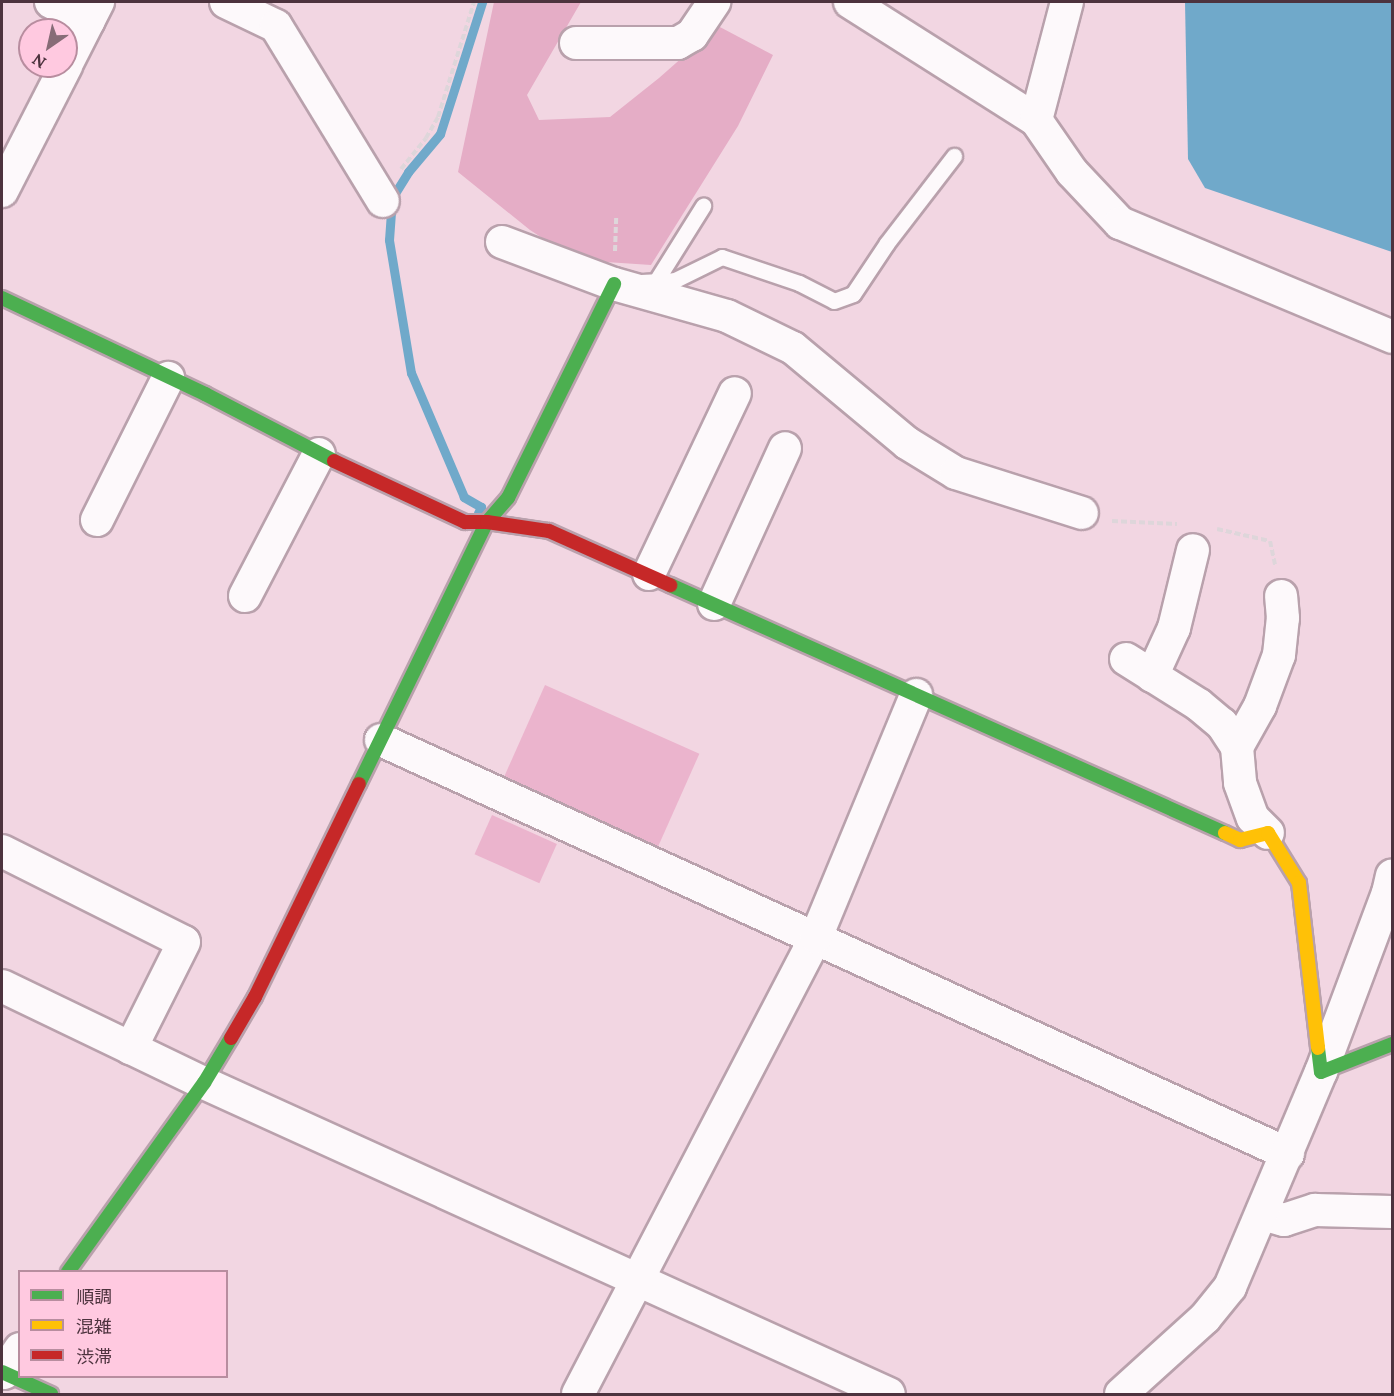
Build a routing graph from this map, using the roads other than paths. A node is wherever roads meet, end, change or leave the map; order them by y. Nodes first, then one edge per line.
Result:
1 (51, 2) edge
2 (226, 2) edge
3 (714, 2) edge
4 (850, 2) edge
5 (1067, 2) edge
6 (93, 11) edge
7 (888, 12) edge
8 (78, 42) edge
9 (576, 43) dead end
10 (60, 78) edge
11 (1036, 120) junction
12 (954, 156) dead end
13 (2, 192) edge
14 (383, 201) road end
15 (703, 206) dead end
16 (502, 242) dead end
17 (657, 281) junction
18 (614, 284) junction
19 (2, 298) edge
20 (1392, 337) edge
21 (168, 378) junction
22 (735, 393) dead end
23 (785, 448) dead end
24 (319, 454) junction
25 (1082, 513) dead end
26 (97, 520) dead end
27 (487, 522) junction
28 (1193, 550) dead end
29 (649, 574) junction
30 (245, 596) dead end
31 (1281, 596) dead end
32 (714, 604) junction
33 (1126, 659) dead end
34 (1152, 676) junction
35 (916, 695) junction
36 (381, 740) junction
37 (1237, 747) junction
38 (1268, 833) junction
39 (2, 851) edge
40 (1392, 875) edge
41 (816, 938) junction
42 (2, 986) edge
43 (1392, 1044) edge
44 (131, 1048) junction
45 (1321, 1072) junction
46 (204, 1083) junction
47 (1288, 1154) junction
48 (1392, 1212) edge
49 (1263, 1214) junction
50 (69, 1270) edge
51 (637, 1280) junction
52 (22, 1378) edge
53 (51, 1395) edge
54 (578, 1395) edge
55 (889, 1395) edge
56 (1121, 1395) edge

1 - 6 street
2 - 14 street
3 - 9 street
4 - 7 street
5 - 11 street
6 - 8 street
7 - 11 street
10 - 13 street
11 - 20 street
12 - 17 lane
15 - 17 lane
16 - 18 street
17 - 18 lane
18 - 25 street
18 - 27 street
19 - 21 street
21 - 24 street
21 - 26 street
22 - 29 street
23 - 32 street
24 - 27 street
24 - 30 street
27 - 29 street
27 - 36 street
28 - 34 street
29 - 32 street
31 - 37 street
32 - 35 street
33 - 34 street
34 - 37 street
35 - 38 street
35 - 41 street
36 - 41 street
36 - 46 street
37 - 38 street
38 - 45 street
39 - 44 street
40 - 45 street
41 - 47 street
41 - 51 street
42 - 44 street
43 - 45 street
44 - 46 street
45 - 47 street
46 - 50 street
46 - 51 street
47 - 49 street
48 - 49 street
49 - 56 street
51 - 54 street
51 - 55 street
52 - 53 street

